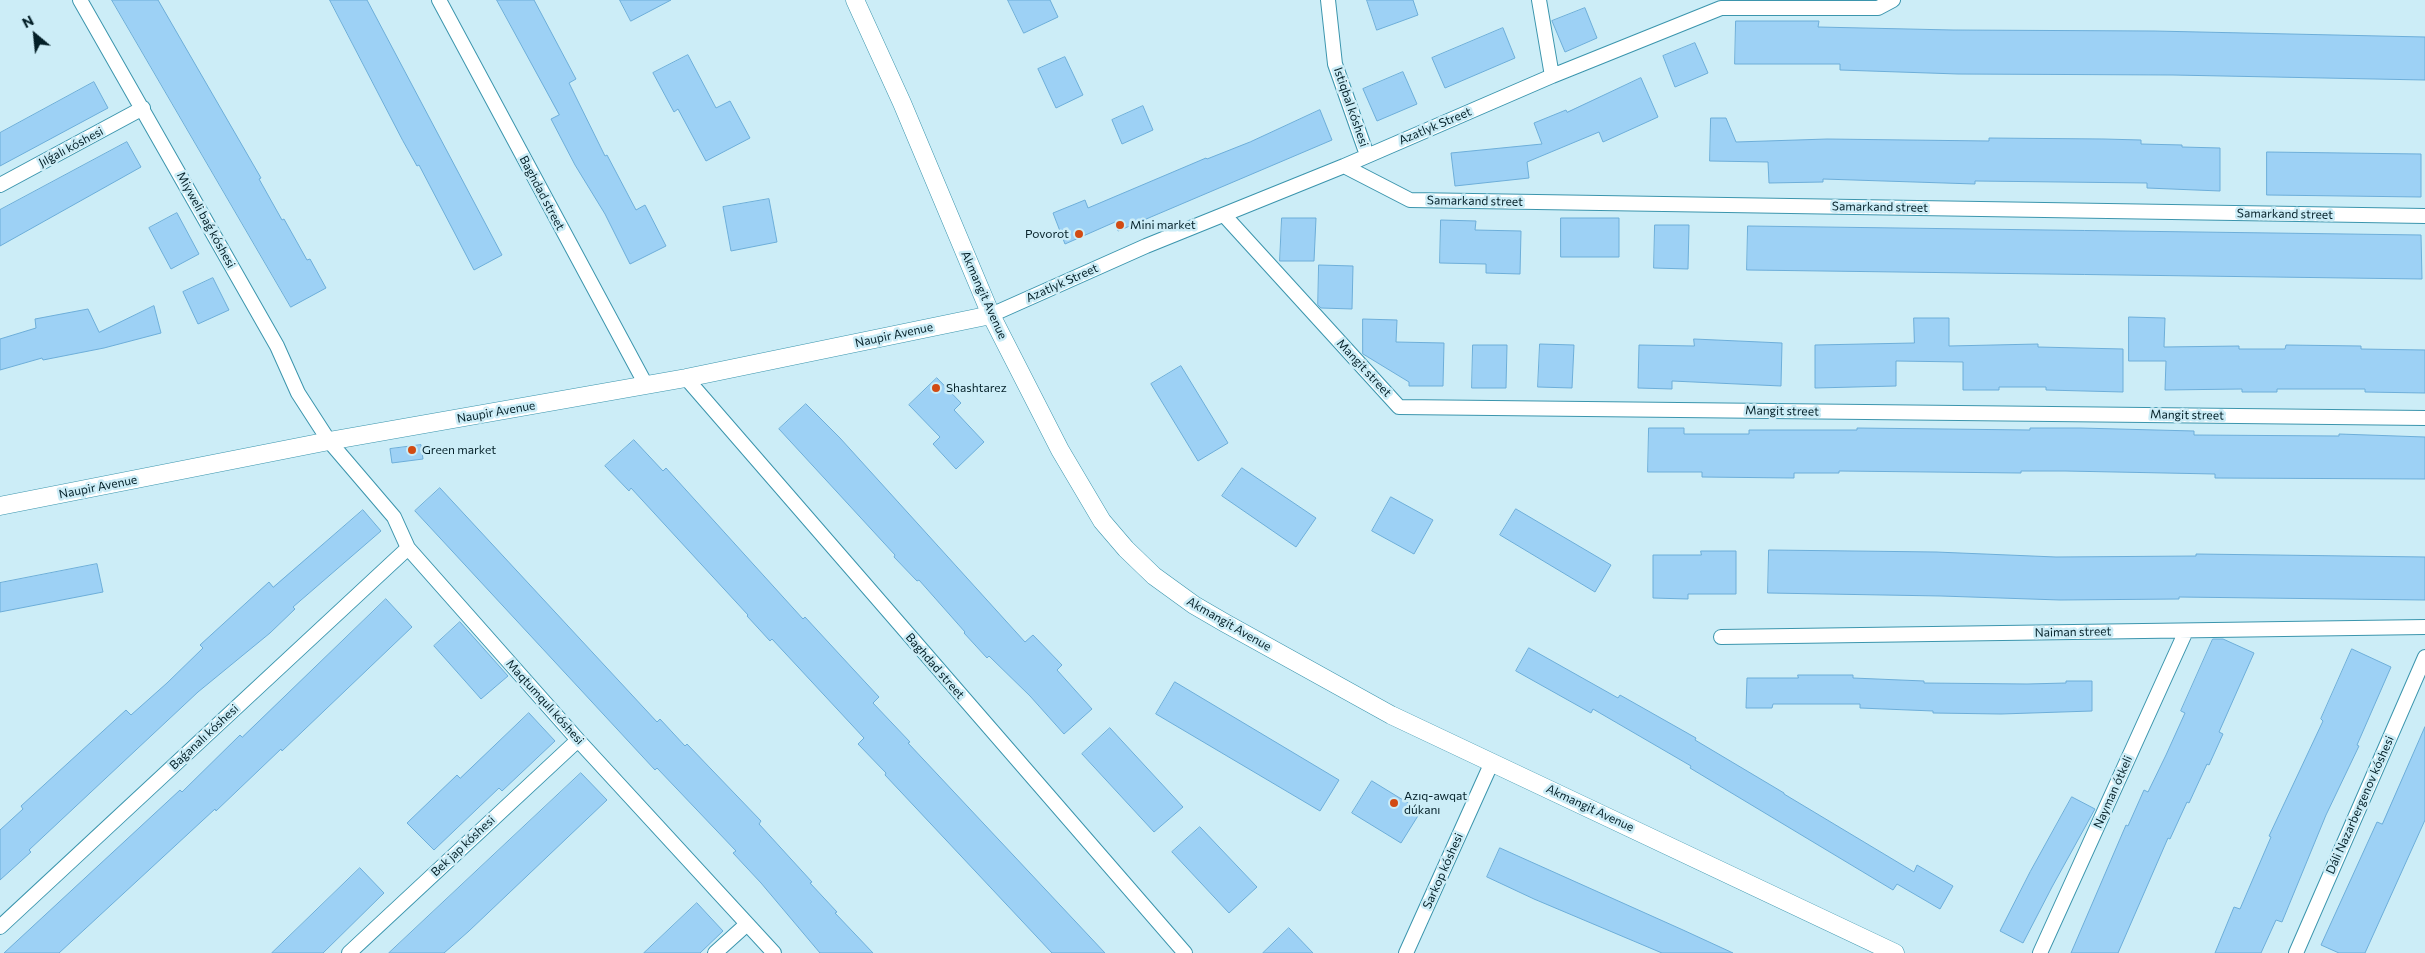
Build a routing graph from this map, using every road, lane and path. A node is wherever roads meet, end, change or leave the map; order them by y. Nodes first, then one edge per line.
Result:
1 (80, 0) edge
2 (439, 0) edge
3 (855, 0) edge
4 (1328, 0) edge
5 (1539, 0) edge
6 (1894, 0) edge
7 (1721, 4) edge
8 (1552, 76) junction
9 (142, 108) junction
10 (1367, 155) junction
11 (1344, 166) junction
12 (0, 185) edge
13 (1224, 215) junction
14 (2425, 216) edge
15 (991, 315) junction
16 (686, 378) junction
17 (646, 386) junction
18 (2425, 418) edge
19 (329, 442) junction
20 (0, 506) edge
21 (408, 548) junction
22 (2425, 627) edge
23 (2186, 631) junction
24 (1721, 637) dead end
25 (2425, 657) edge
26 (578, 740) junction
27 (1492, 762) junction
28 (746, 924) junction
29 (0, 927) edge
30 (349, 953) edge
31 (715, 953) edge
32 (774, 953) edge
33 (1185, 953) edge
34 (1406, 953) edge
35 (1894, 953) edge
36 (2040, 953) edge
37 (2296, 953) edge

1 - 9 street, Miyweli baǵ kóshesi
2 - 17 street, Baghdad street
3 - 15 street, Akmangit Avenue
4 - 10 street, Istiqbal kóshesi
5 - 8 street
6 - 7 street, Azatlyk Street
7 - 8 street, Azatlyk Street
8 - 10 street, Azatlyk Street
9 - 12 street, Jılǵalı kóshesi
9 - 19 street, Miyweli baǵ kóshesi
10 - 11 street, Azatlyk Street
11 - 13 street, Azatlyk Street
11 - 14 street, Samarkand street
13 - 15 street, Azatlyk Street
13 - 18 street, Mangit street
15 - 16 street, Naupir Avenue
15 - 27 street, Akmangit Avenue
16 - 17 street, Naupir Avenue
16 - 33 street, Baghdad street
17 - 19 street, Naupir Avenue
19 - 20 street, Naupir Avenue
19 - 21 street, Maqtumqulı kóshesi
21 - 26 street, Maqtumqulı kóshesi
21 - 29 street, Baǵanalı kóshesi
22 - 23 street, Naiman street
23 - 24 street, Naiman street
23 - 36 street, Nayman ótkeli
25 - 37 street, Dáli Nazarbergenov kóshesi
26 - 28 street, Maqtumqulı kóshesi
26 - 30 street, Bek jap kóshesi
27 - 34 street, Sarkop kóshesi
27 - 35 street, Akmangit Avenue
28 - 31 street
28 - 32 street, Maqtumqulı kóshesi

